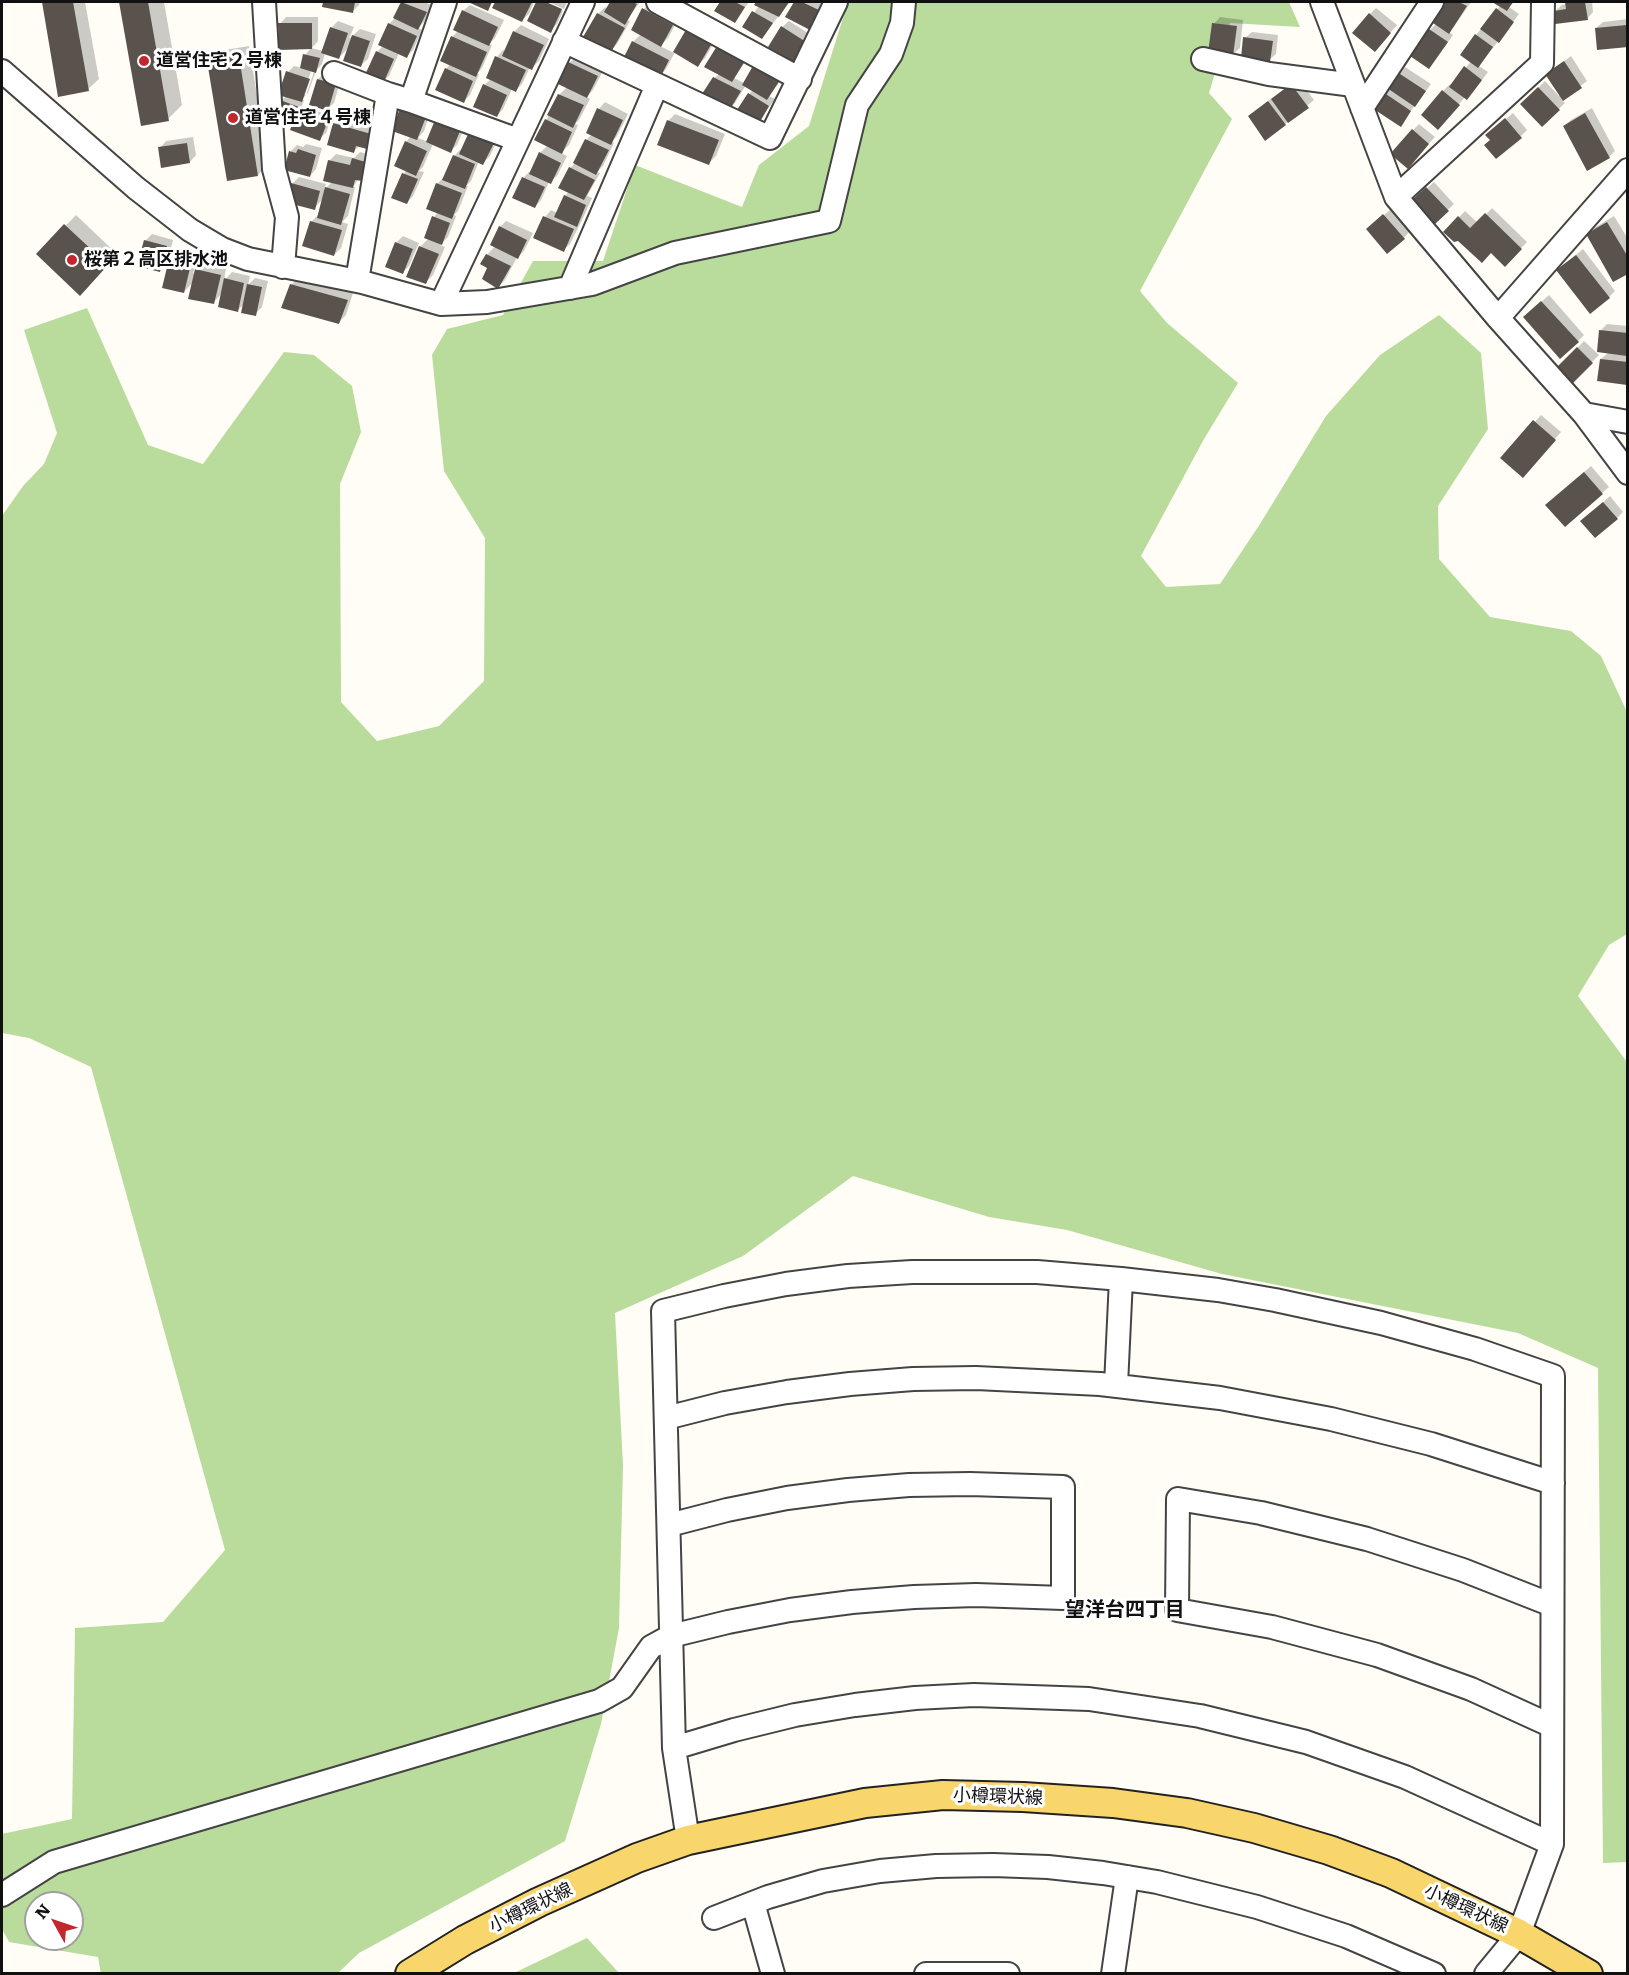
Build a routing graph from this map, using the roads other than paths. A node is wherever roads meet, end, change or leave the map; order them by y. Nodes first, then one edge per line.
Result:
1 (264, 2) edge
2 (445, 2) edge
3 (658, 2) edge
4 (835, 2) edge
5 (904, 2) edge
6 (1322, 2) edge
7 (1432, 2) edge
8 (1544, 2) edge
9 (579, 3) edge
10 (564, 41) junction
11 (1203, 59) dead end
12 (2, 71) edge
13 (334, 74) dead end
14 (800, 79) junction
15 (657, 85) junction
16 (1353, 86) junction
17 (388, 94) junction
18 (411, 101) junction
19 (1362, 108) junction
20 (518, 140) junction
21 (1628, 170) edge
22 (1396, 197) junction
23 (283, 267) junction
24 (357, 281) junction
25 (570, 288) junction
26 (441, 304) junction
27 (1498, 318) junction
28 (1584, 414) junction
29 (1628, 422) edge
30 (1628, 473) edge
31 (1121, 1278) junction
32 (1116, 1385) junction
33 (666, 1418) junction
34 (1553, 1483) junction
35 (669, 1525) junction
36 (1552, 1605) junction
37 (671, 1636) junction
38 (1552, 1726) junction
39 (674, 1749) junction
40 (688, 1840) junction
41 (1552, 1844) junction
42 (1127, 1878) junction
43 (2, 1895) edge
44 (753, 1903) junction
45 (714, 1918) dead end
46 (1519, 1934) junction
47 (410, 1974) edge
48 (773, 1974) edge
49 (926, 1974) edge
50 (1008, 1974) edge
51 (1113, 1974) edge
52 (1434, 1974) edge
53 (1486, 1974) edge
54 (1588, 1974) edge

1 - 23 street
2 - 18 street
3 - 14 street
4 - 14 street
5 - 25 street
6 - 16 street
7 - 19 street
8 - 22 street
9 - 10 street
10 - 15 street
10 - 20 street
11 - 16 street
12 - 23 street
13 - 17 street
14 - 15 street
15 - 25 street
16 - 19 street
17 - 18 street
17 - 24 street
18 - 20 street
19 - 22 street
20 - 26 street
21 - 27 street
22 - 27 street
23 - 24 street
24 - 26 street
25 - 26 street
27 - 28 street
28 - 29 street
28 - 30 street
31 - 32 street
31 - 33 street
31 - 34 street
32 - 33 street
32 - 34 street
33 - 35 street
34 - 36 street
35 - 37 street
35 - 37 street
36 - 38 street
36 - 38 street
37 - 39 street
37 - 43 street
38 - 41 street
39 - 40 street
39 - 41 street
40 - 46 main road, 小樽環状線
40 - 47 main road, 小樽環状線
41 - 46 street
42 - 44 street
42 - 51 street
42 - 52 street
44 - 45 street
44 - 48 street
46 - 53 street
46 - 54 main road, 小樽環状線
49 - 50 street

